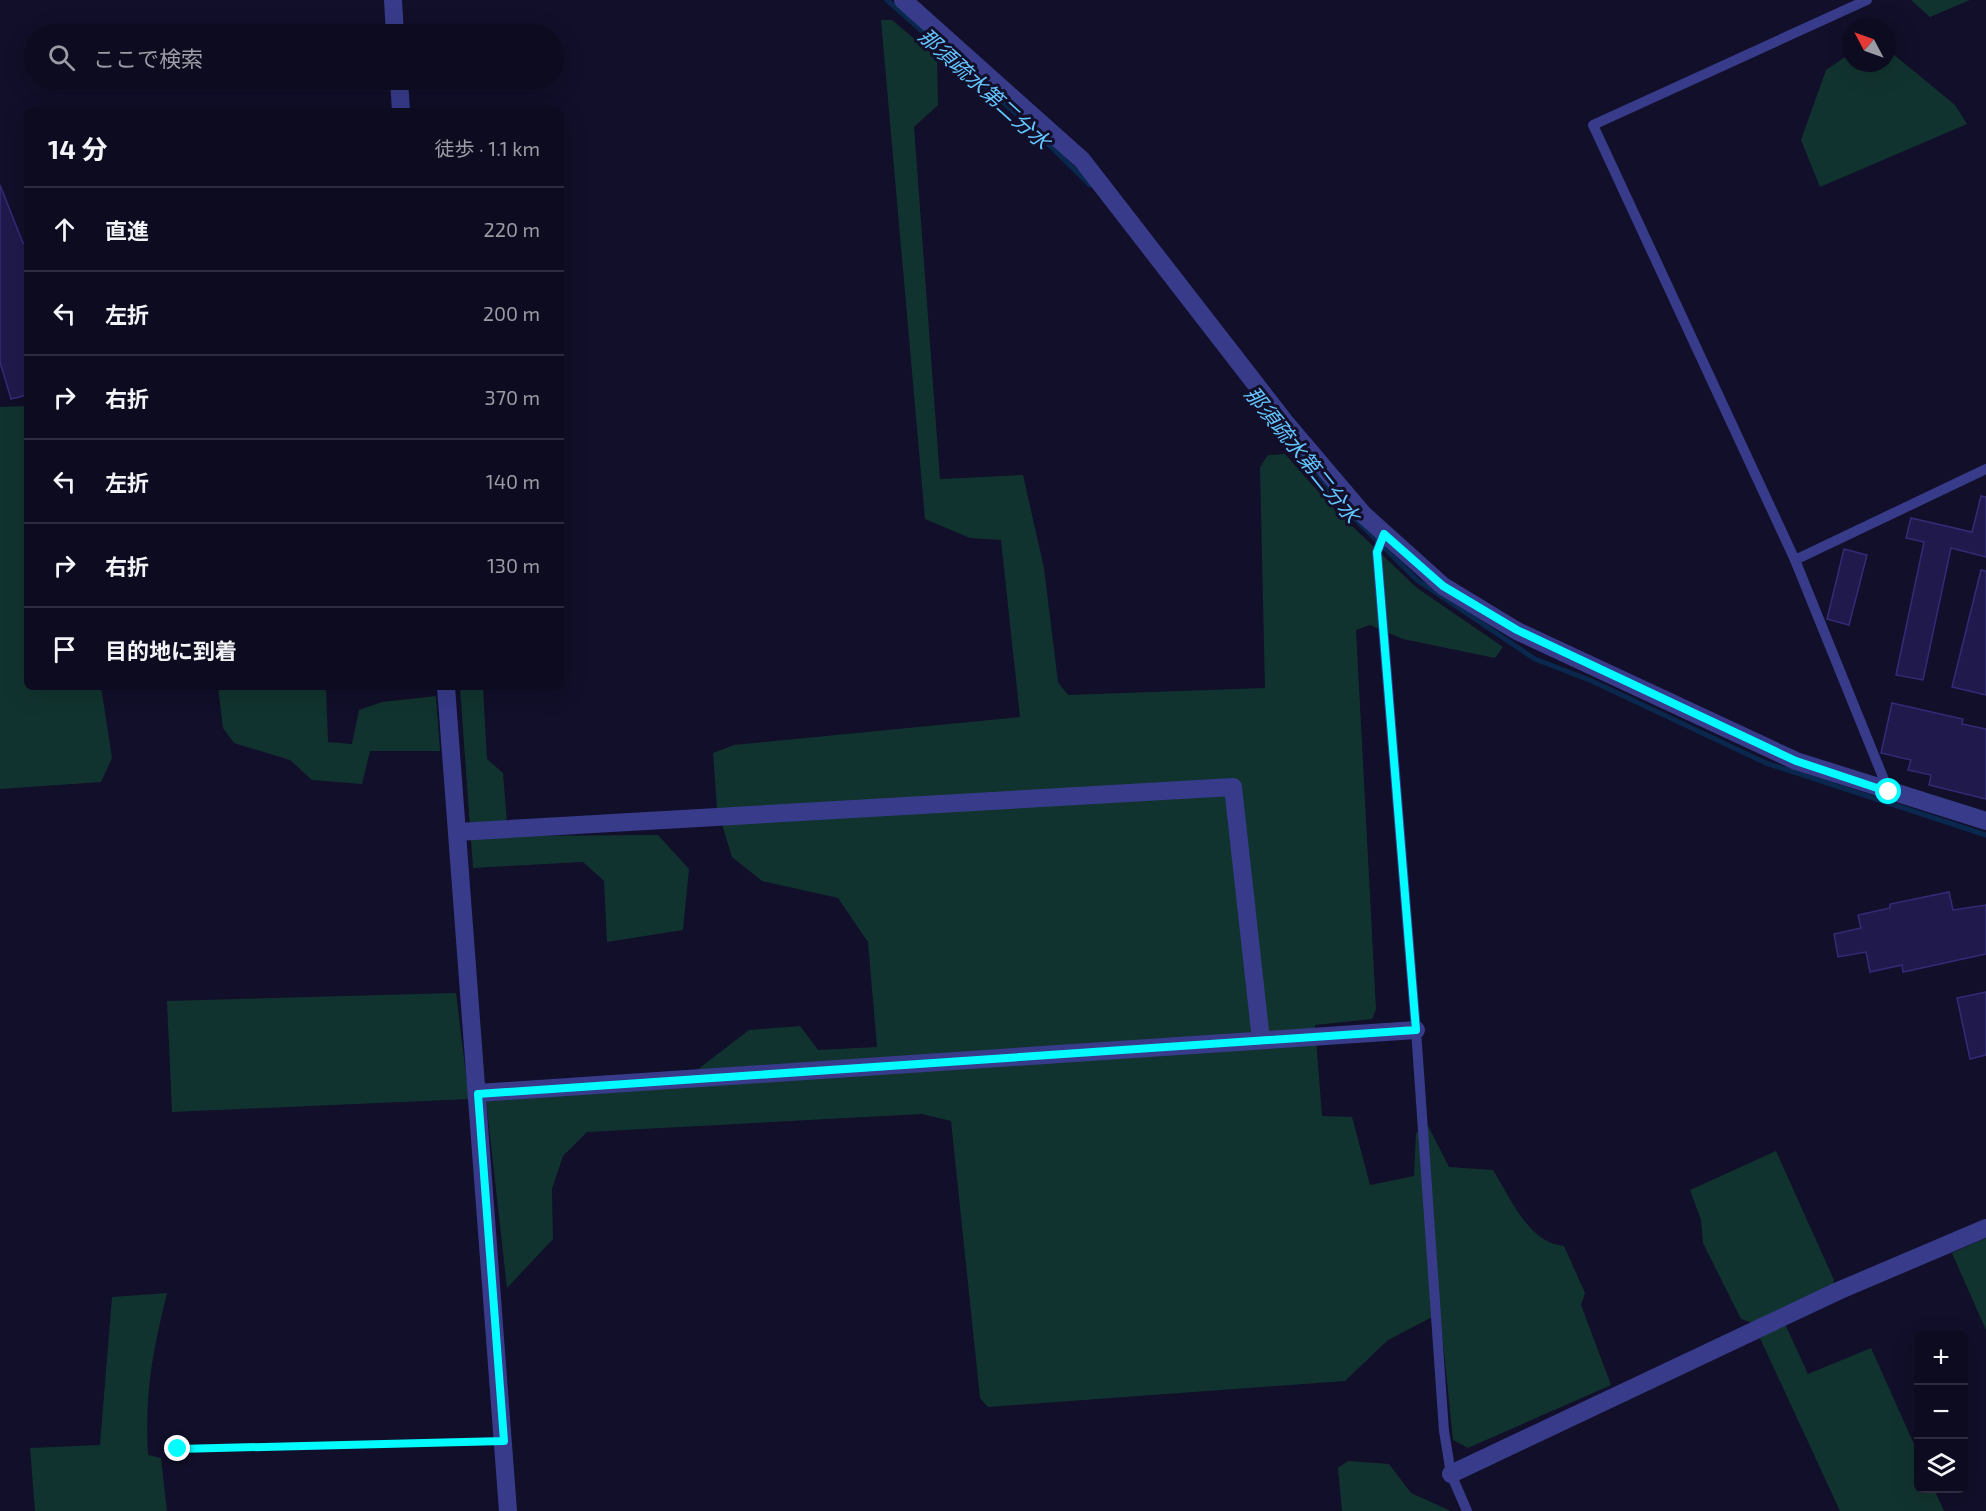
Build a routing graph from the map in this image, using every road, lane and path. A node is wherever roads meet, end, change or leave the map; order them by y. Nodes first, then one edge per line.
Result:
1 (393, 0) edge
2 (903, 0) edge
3 (1867, 0) edge
4 (394, 24) edge
5 (400, 90) edge
6 (401, 108) edge
7 (1986, 469) edge
8 (1384, 534) junction
9 (1795, 560) junction
10 (446, 690) edge
11 (1889, 792) junction
12 (1986, 821) edge
13 (457, 832) junction
14 (1416, 1030) junction
15 (1261, 1040) junction
16 (478, 1094) junction
17 (1986, 1228) edge
18 (504, 1441) junction
19 (178, 1449) dead end
20 (1451, 1474) junction
21 (508, 1511) edge
22 (1467, 1511) edge

1 - 4 street
2 - 8 street
3 - 9 lane
5 - 6 street
7 - 9 lane
8 - 11 street
8 - 14 lane
9 - 11 lane
10 - 13 street
11 - 12 street
13 - 15 street
13 - 16 street
14 - 15 street
14 - 20 lane
15 - 16 street
16 - 18 street
17 - 20 street
18 - 19 path
18 - 21 street
20 - 22 lane

